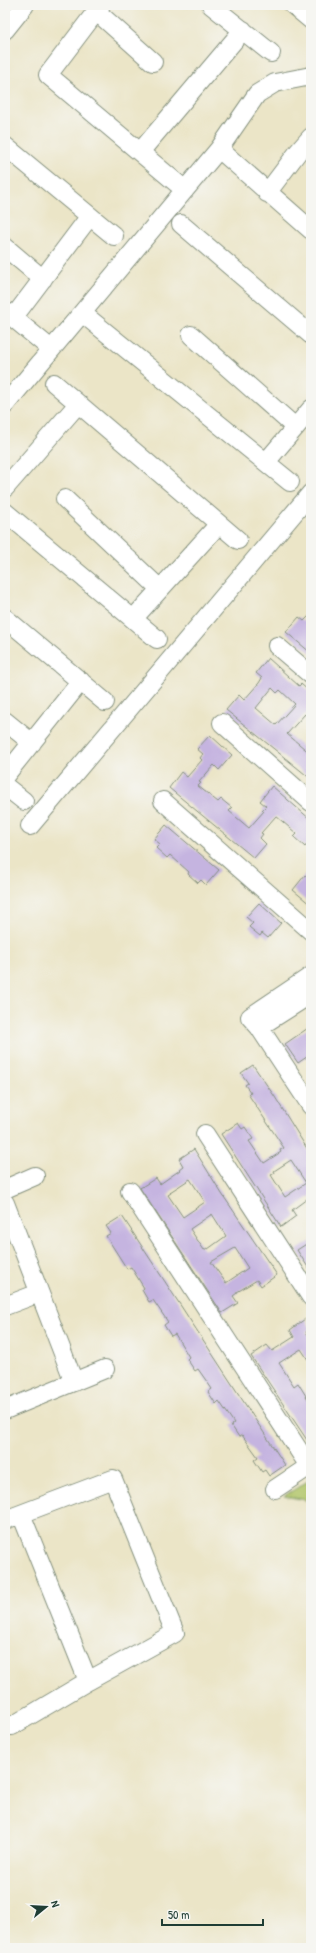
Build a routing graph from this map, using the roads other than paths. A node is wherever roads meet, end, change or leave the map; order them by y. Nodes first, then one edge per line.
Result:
1 (25, 5) edge
2 (211, 5) edge
3 (293, 5) edge
4 (99, 8) edge
5 (311, 20) edge
6 (5, 30) edge
7 (243, 30) junction
8 (271, 53) dead end
9 (153, 62) dead end
10 (311, 76) edge
11 (311, 137) edge
12 (5, 146) edge
13 (219, 149) junction
14 (140, 152) junction
15 (186, 190) junction
16 (267, 193) junction
17 (90, 216) junction
18 (181, 224) dead end
19 (311, 230) edge
20 (114, 236) dead end
21 (5, 246) edge
22 (43, 279) junction
23 (82, 313) junction
24 (9, 314) edge
25 (191, 335) dead end
26 (311, 335) edge
27 (51, 349) junction
28 (54, 383) dead end
29 (78, 404) junction
30 (5, 405) edge
31 (311, 409) edge
32 (295, 427) junction
33 (266, 462) junction
34 (290, 482) dead end
35 (5, 488) edge
36 (311, 493) edge
37 (65, 499) dead end
38 (5, 512) edge
39 (219, 524) junction
40 (238, 540) dead end
41 (160, 589) junction
42 (5, 618) edge
43 (133, 619) junction
44 (157, 639) dead end
45 (277, 646) dead end
46 (311, 675) edge
47 (81, 681) junction
48 (105, 702) dead end
49 (5, 721) edge
50 (222, 723) dead end
51 (32, 742) junction
52 (5, 776) edge
53 (5, 786) edge
54 (24, 801) dead end
55 (163, 802) dead end
56 (311, 802) edge
57 (30, 826) dead end
58 (311, 931) edge
59 (311, 976) edge
60 (311, 994) edge
61 (259, 1027) junction
62 (311, 1106) edge
63 (205, 1134) dead end
64 (35, 1176) dead end
65 (5, 1189) edge
66 (130, 1191) dead end
67 (5, 1202) edge
68 (39, 1293) junction
69 (311, 1296) edge
70 (5, 1306) edge
71 (105, 1369) dead end
72 (74, 1382) junction
73 (5, 1410) edge
74 (310, 1466) edge
75 (275, 1489) dead end
76 (13, 1517) edge
77 (88, 1681) junction
78 (5, 1724) edge

1 - 6 street
2 - 7 street
3 - 5 street
4 - 9 street
4 - 14 street
7 - 8 street
7 - 14 street
10 - 13 street
11 - 16 street
12 - 17 street
13 - 15 street
13 - 16 street
14 - 15 street
15 - 23 street
16 - 19 street
17 - 20 street
17 - 22 street
18 - 26 street
21 - 22 street
22 - 24 street
23 - 27 street
23 - 33 street
24 - 27 street
25 - 32 street
27 - 30 street
28 - 29 street
29 - 35 street
29 - 39 street
31 - 32 street
32 - 33 street
33 - 34 street
36 - 57 street
37 - 41 street
38 - 43 street
39 - 40 street
39 - 41 street
41 - 43 street
42 - 47 street
43 - 44 street
45 - 46 street
47 - 48 street
47 - 51 street
49 - 51 street
50 - 56 street
51 - 52 street
53 - 54 street
55 - 58 street
59 - 61 street
60 - 61 street
61 - 62 street
63 - 69 street
64 - 65 street
66 - 74 street
67 - 68 street
68 - 70 street
68 - 72 street
71 - 72 street
72 - 73 street
74 - 75 street
76 - 77 street
76 - 77 street
77 - 78 street

